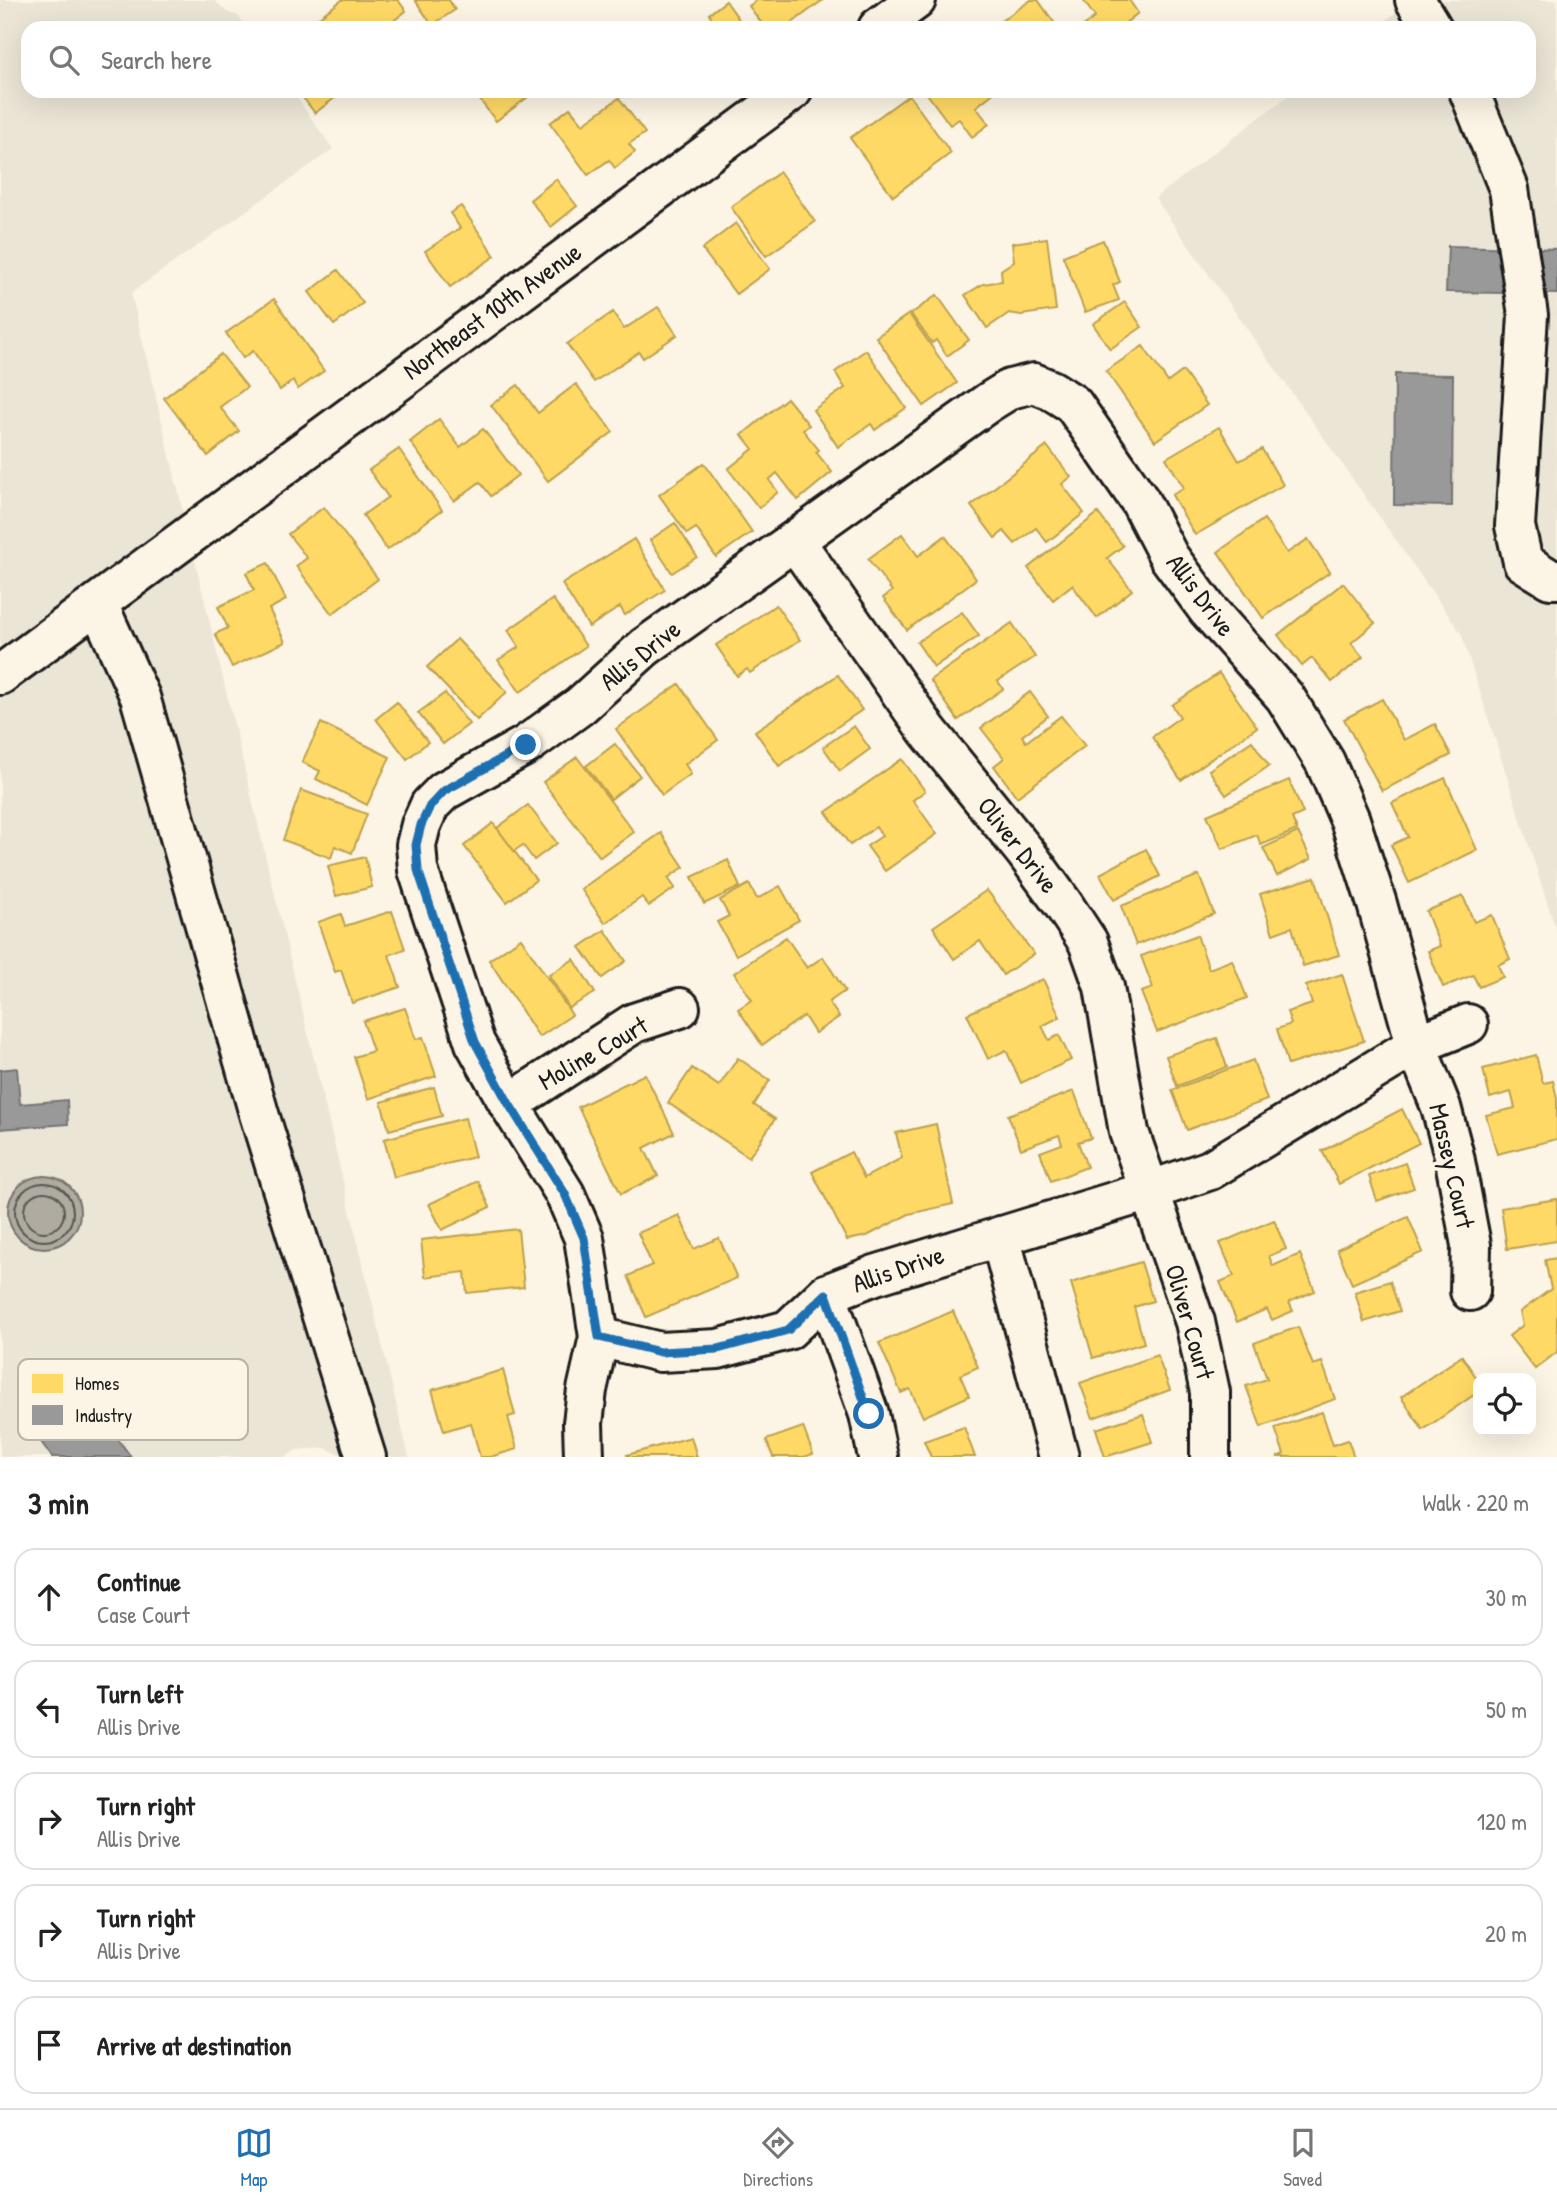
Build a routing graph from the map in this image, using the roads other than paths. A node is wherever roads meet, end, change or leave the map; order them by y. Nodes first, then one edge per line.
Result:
1 (916, 0) edge
2 (1415, 0) edge
3 (888, 21) edge
4 (1428, 21) edge
5 (782, 98) edge
6 (1473, 98) edge
7 (795, 541) junction
8 (1557, 579) edge
9 (97, 604) junction
10 (0, 675) edge
11 (680, 1008) dead end
12 (1468, 1024) dead end
13 (1416, 1045) junction
14 (509, 1104) junction
15 (1149, 1191) junction
16 (1000, 1236) junction
17 (1470, 1291) dead end
18 (826, 1294) junction
19 (599, 1337) junction
20 (366, 1457) edge
21 (584, 1457) edge
22 (878, 1457) edge
23 (1059, 1457) edge
24 (1210, 1457) edge

1 - 3 street
2 - 4 street
5 - 9 street, Northeast 10th Avenue
6 - 8 street
7 - 13 street, Allis Drive
7 - 14 street, Allis Drive
7 - 15 street, Oliver Drive
9 - 10 street, Northeast 10th Avenue
9 - 20 street
11 - 14 street, Moline Court
12 - 13 street, Allis Drive
13 - 15 street, Allis Drive
13 - 17 street, Massey Court
14 - 19 street, Allis Drive
15 - 16 street, Allis Drive
15 - 24 street, Oliver Court
16 - 18 street, Allis Drive
16 - 23 street
18 - 19 street, Allis Drive
18 - 22 street
19 - 21 street

